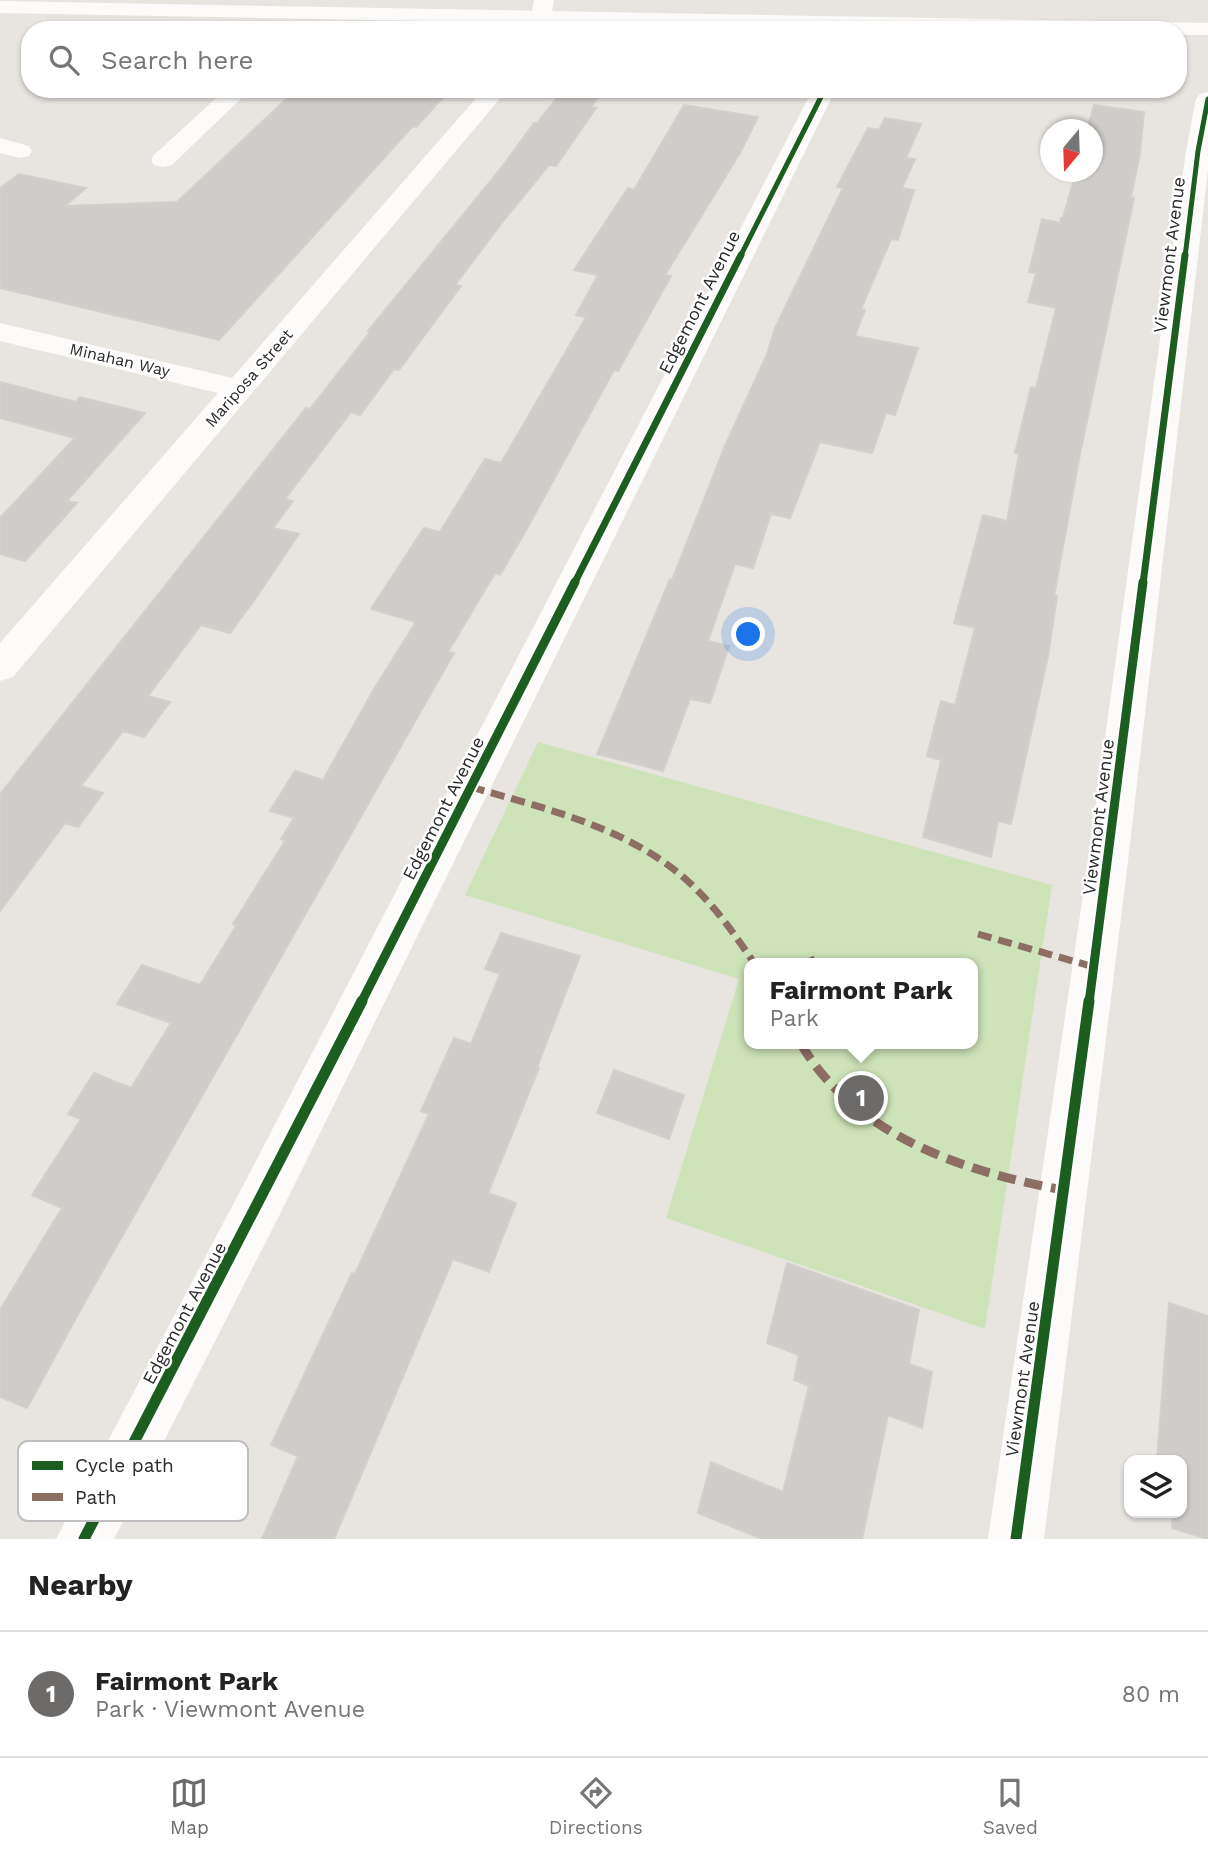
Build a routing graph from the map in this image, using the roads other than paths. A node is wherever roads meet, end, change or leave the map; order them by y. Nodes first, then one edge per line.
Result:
1 (0, 7) edge
2 (541, 16) edge
3 (286, 21) edge
4 (345, 21) edge
5 (697, 21) edge
6 (1187, 29) edge
7 (1208, 29) edge
8 (230, 98) edge
9 (489, 98) edge
10 (820, 98) edge
11 (1208, 99) edge
12 (163, 160) dead end
13 (0, 332) edge
14 (240, 389) junction
15 (7, 648) edge
16 (135, 1441) edge
17 (93, 1521) edge
18 (84, 1539) edge
19 (1016, 1539) edge

1 - 3 street
2 - 4 street
2 - 5 street
6 - 7 street
8 - 12 street
9 - 14 street, Mariposa Street
10 - 16 street, Edgemont Avenue
11 - 19 street, Viewmont Avenue
13 - 14 street, Minahan Way
14 - 15 street, Mariposa Street
17 - 18 street, Edgemont Avenue

